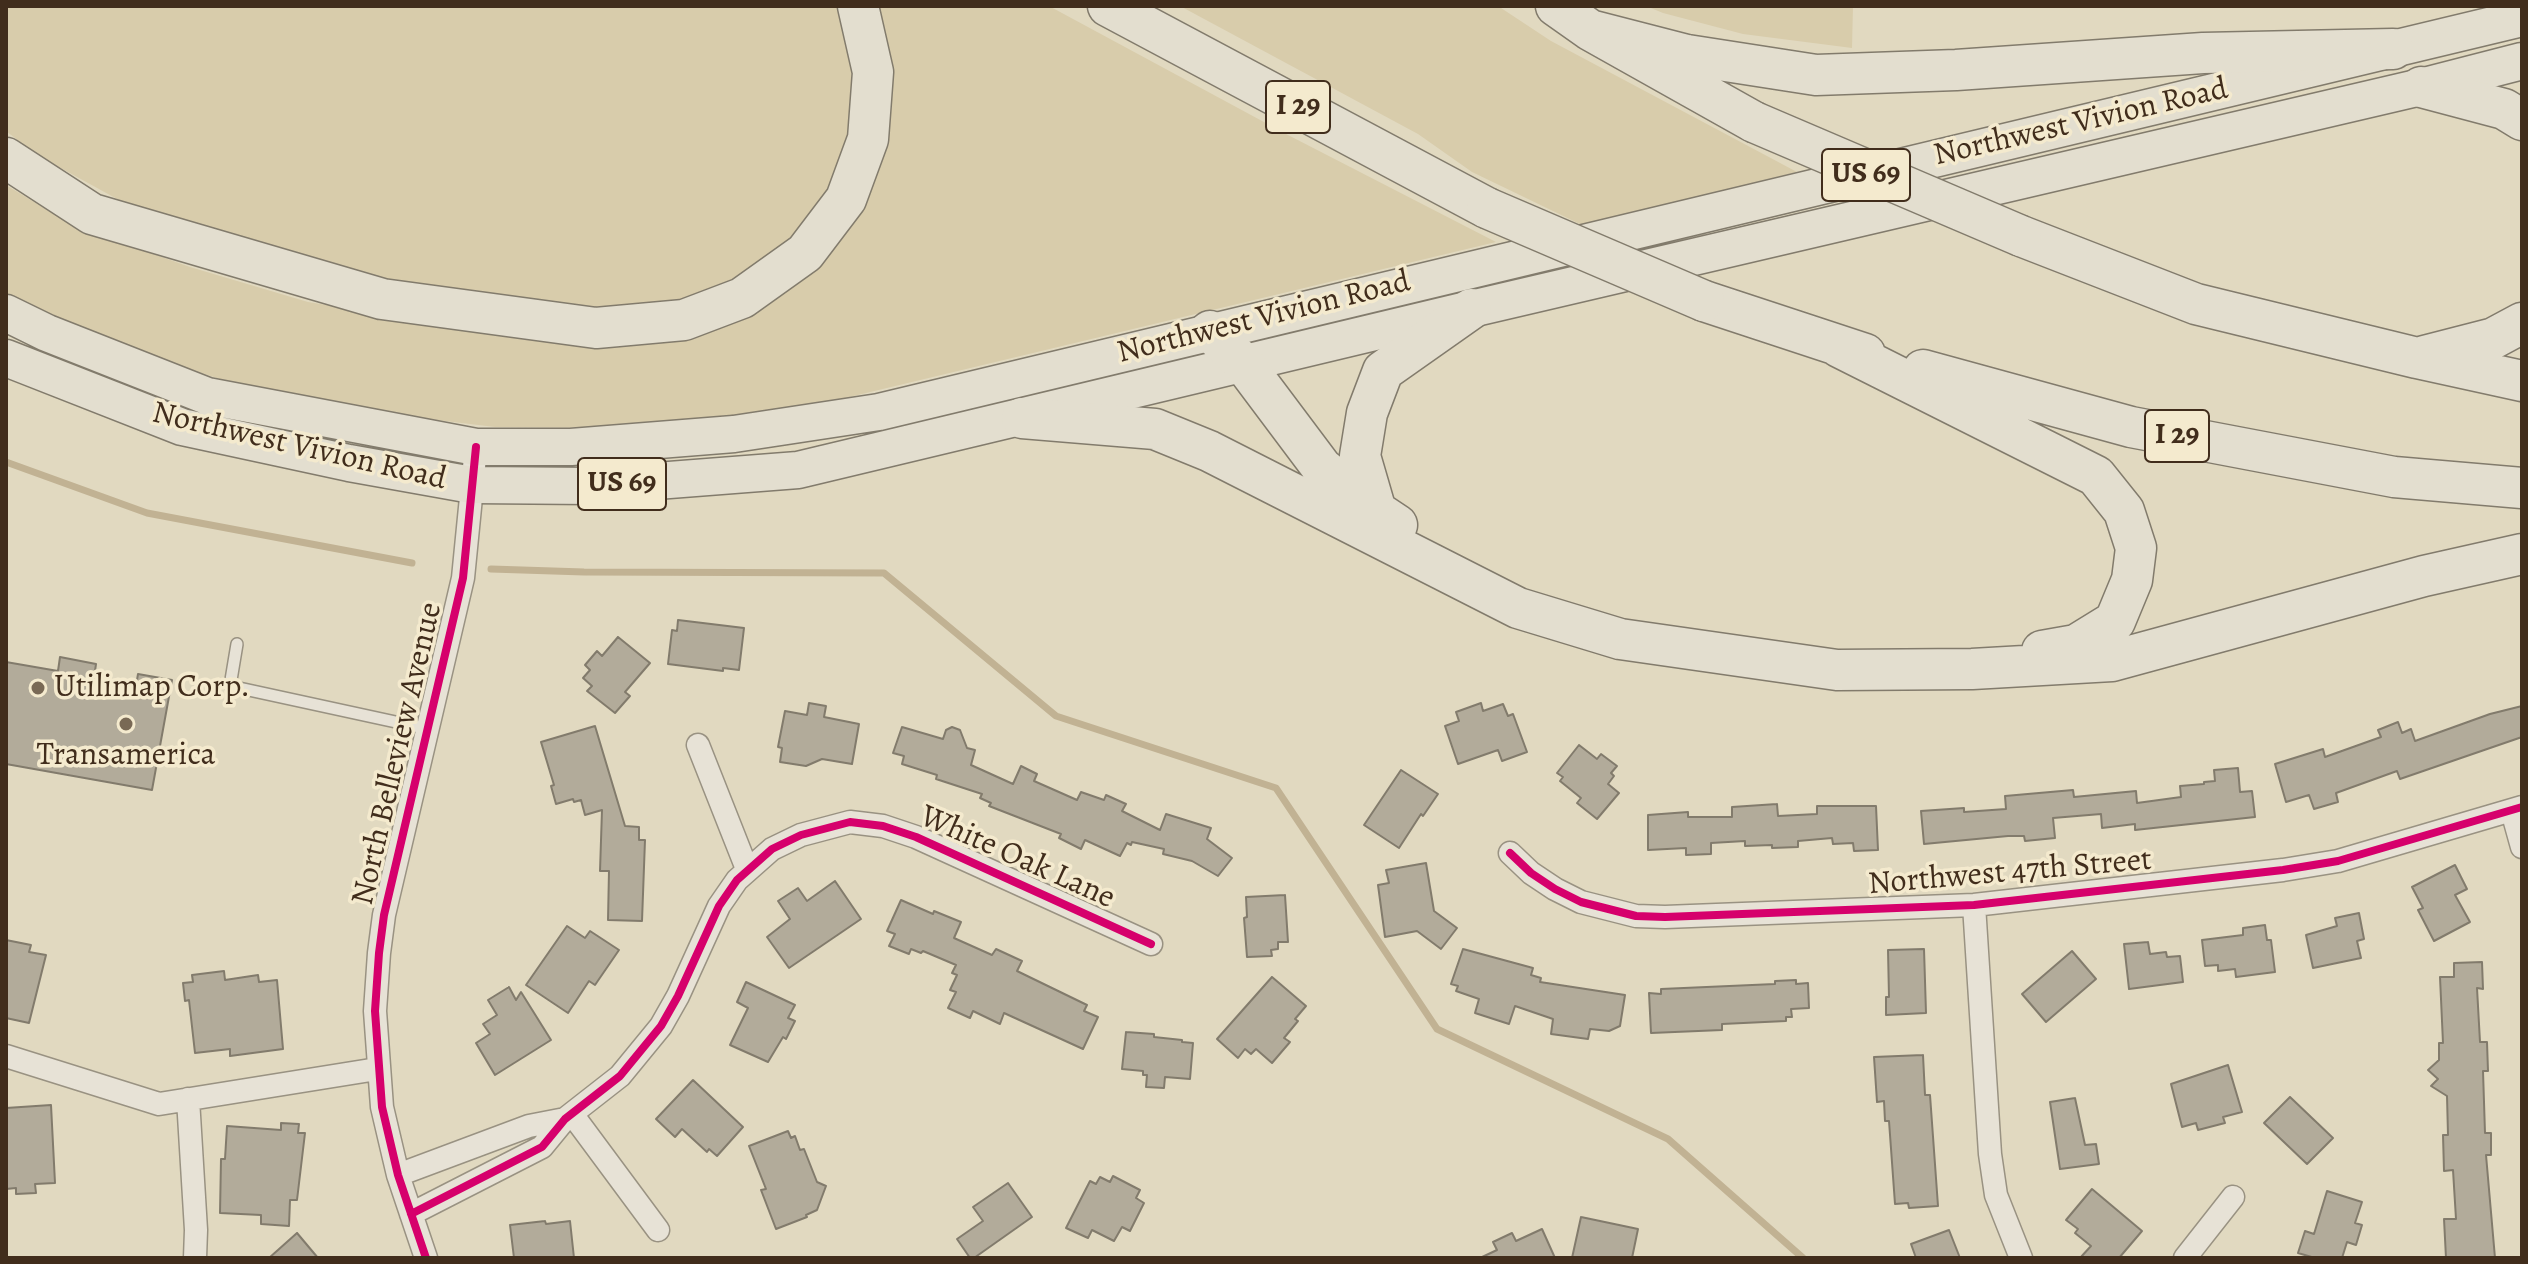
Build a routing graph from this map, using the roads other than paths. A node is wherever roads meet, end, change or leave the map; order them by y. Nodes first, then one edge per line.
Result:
1 (858, 6) edge
2 (1108, 6) edge
3 (1556, 6) edge
4 (2522, 18) edge
5 (1590, 30) junction
6 (2393, 49) junction
7 (2522, 61) edge
8 (2421, 87) junction
9 (2522, 120) edge
10 (6, 158) edge
11 (1471, 309) junction
12 (6, 313) edge
13 (2522, 323) edge
14 (1210, 331) junction
15 (1839, 347) junction
16 (6, 358) edge
17 (2417, 358) junction
18 (1244, 364) junction
19 (2522, 381) edge
20 (1022, 418) junction
21 (476, 447) junction
22 (472, 485) junction
23 (2522, 488) edge
24 (1376, 511) junction
25 (2522, 554) edge
26 (237, 644) dead end
27 (428, 729) junction
28 (698, 745) dead end
29 (2517, 809) edge
30 (2522, 847) edge
31 (1510, 853) dead end
32 (747, 869) junction
33 (1974, 905) junction
34 (1151, 944) dead end
35 (6, 1056) edge
36 (377, 1069) junction
37 (188, 1099) junction
38 (569, 1116) junction
39 (398, 1175) junction
40 (2233, 1197) dead end
41 (411, 1214) junction
42 (658, 1230) dead end
43 (195, 1258) edge
44 (426, 1258) edge
45 (2021, 1258) edge
46 (2185, 1258) edge

1 - 10 highway
2 - 15 highway, I 29, bridge
3 - 5 highway
4 - 6 main road, Northwest Vivion Road / US 69
5 - 6 highway
5 - 17 highway, bridge
6 - 14 main road, Northwest Vivion Road / US 69
7 - 8 main road, Northwest Vivion Road / US 69
8 - 9 highway
8 - 11 main road, Northwest Vivion Road / US 69
11 - 18 main road, Northwest Vivion Road / US 69
11 - 24 highway
12 - 21 main road, Northwest Vivion Road / US 69
13 - 17 highway
14 - 18 highway
14 - 21 main road, Northwest Vivion Road / US 69
15 - 23 highway, I 29
15 - 24 highway
16 - 22 main road, Northwest Vivion Road / US 69
17 - 19 highway
18 - 20 main road, Northwest Vivion Road / US 69
18 - 24 highway
20 - 22 main road, Northwest Vivion Road / US 69
20 - 25 highway
21 - 22 street, North Belleview Avenue
22 - 27 street, North Belleview Avenue
26 - 27 lane
27 - 36 street, North Belleview Avenue
28 - 32 street
29 - 30 street
29 - 33 street, Northwest 47th Street
31 - 33 street, Northwest 47th Street
32 - 34 street, White Oak Lane
32 - 38 street, White Oak Lane
33 - 45 street
35 - 37 street
36 - 37 street
36 - 39 street, North Belleview Avenue
37 - 43 street
38 - 39 street, White Oak Lane
38 - 41 street, White Oak Lane
38 - 42 street
39 - 41 street, North Belleview Avenue
40 - 46 street
41 - 44 street, North Belleview Avenue

